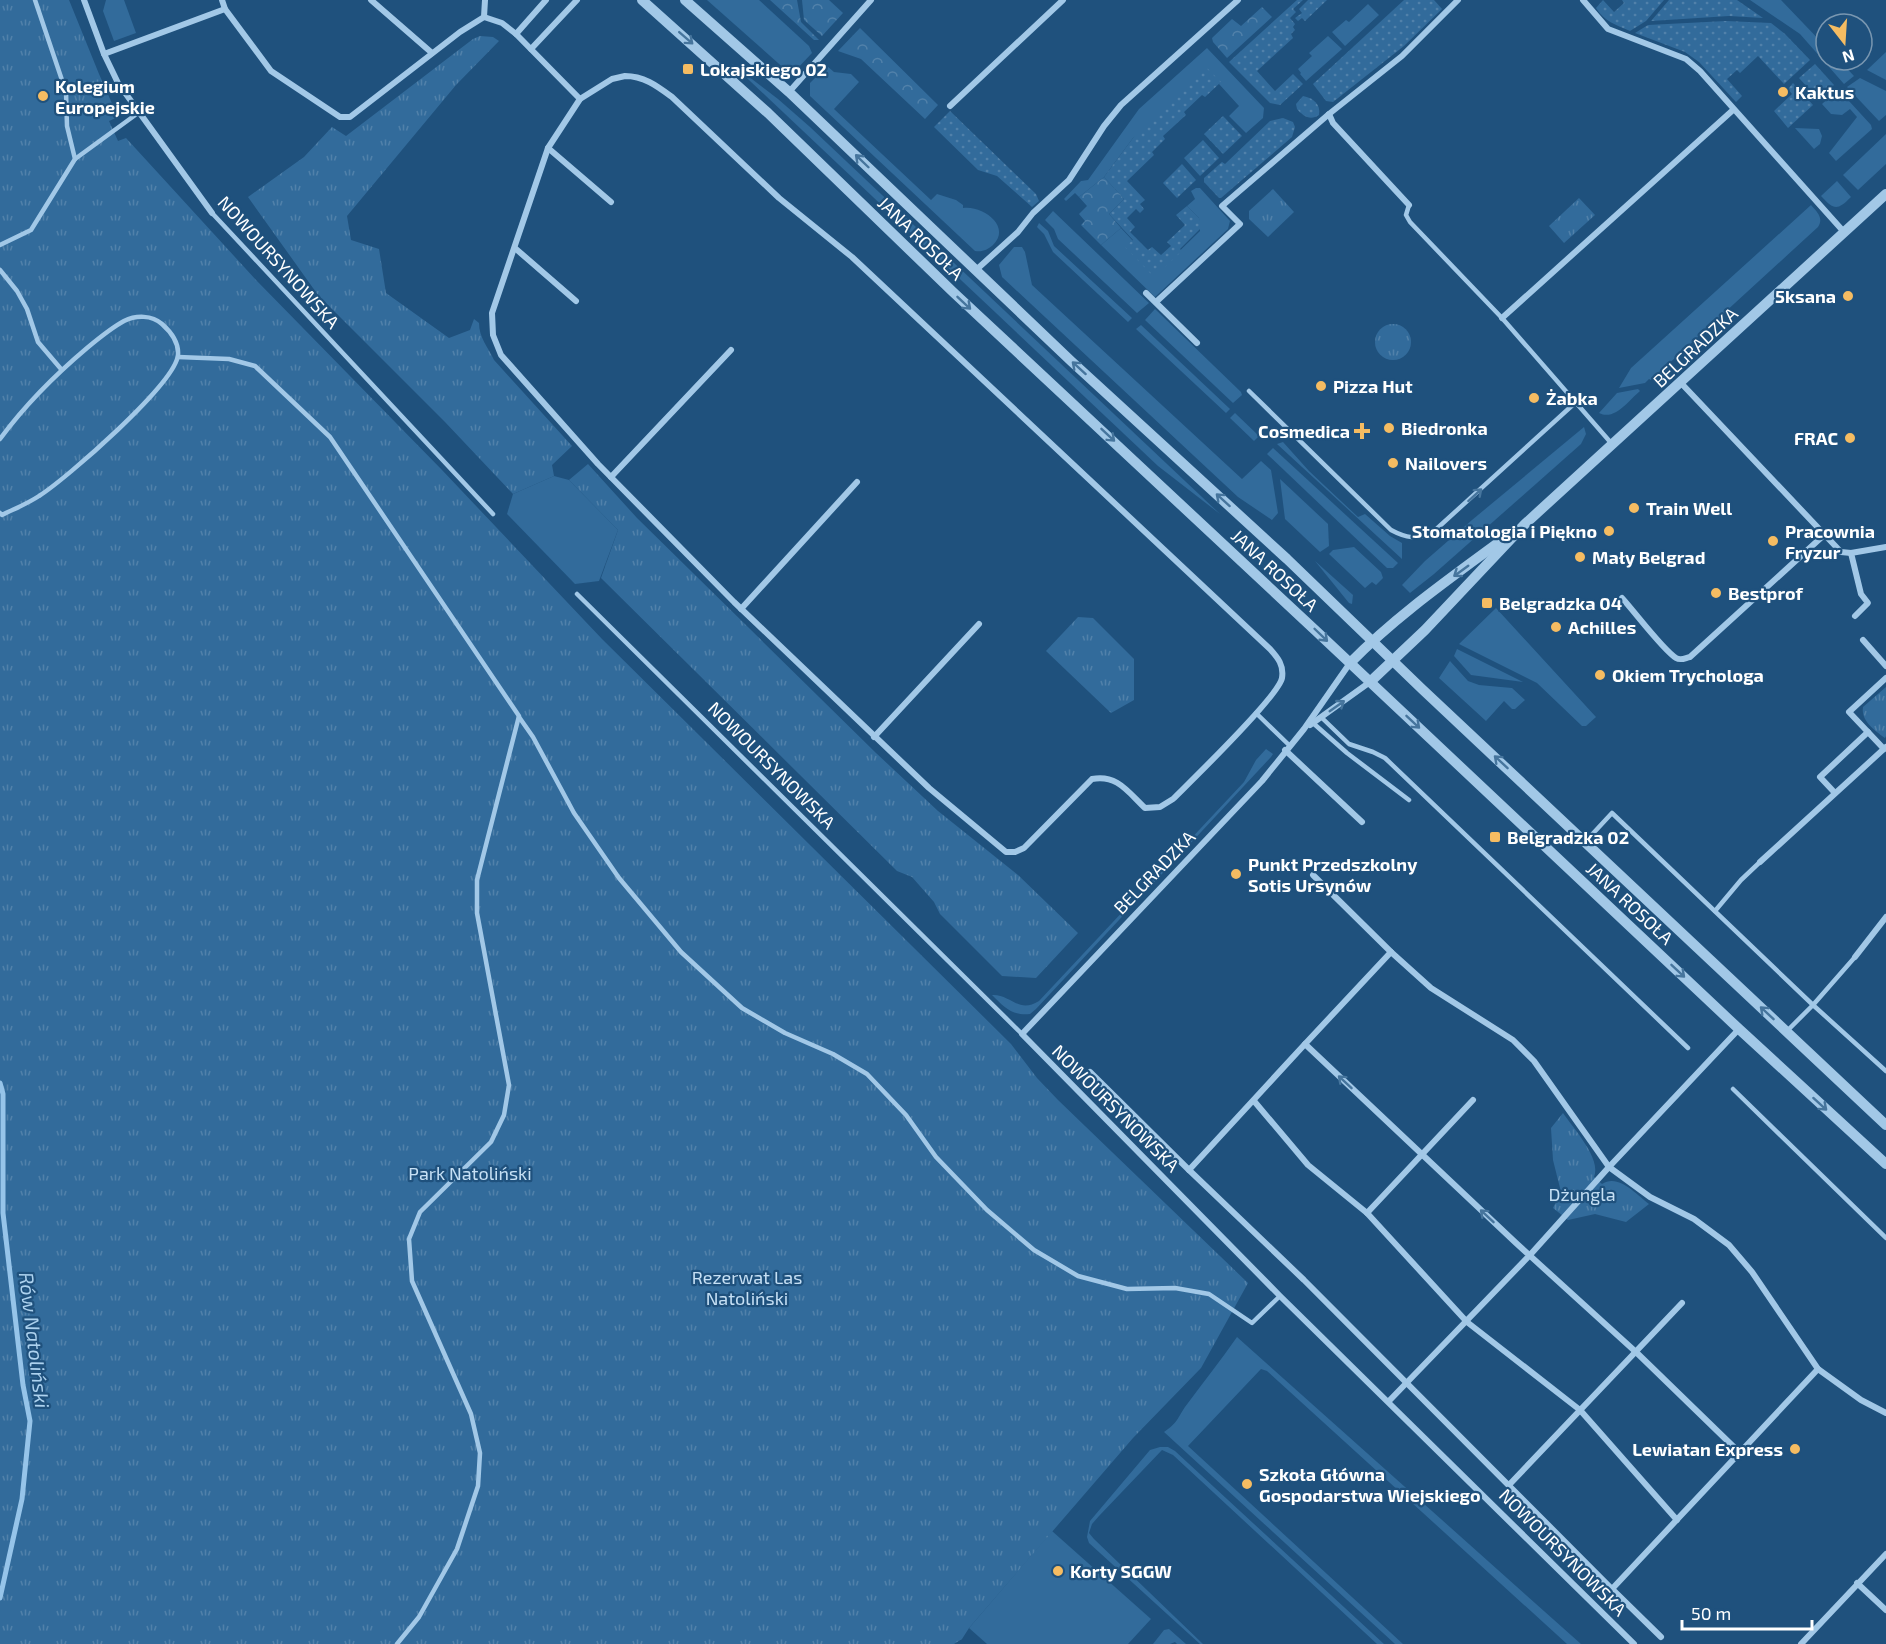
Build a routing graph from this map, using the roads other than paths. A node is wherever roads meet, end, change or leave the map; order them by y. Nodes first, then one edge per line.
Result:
1 (35, 0) edge
2 (84, 0) edge
3 (222, 0) edge
4 (370, 0) edge
5 (485, 0) edge
6 (546, 0) edge
7 (577, 0) edge
8 (642, 0) edge
9 (685, 0) edge
10 (872, 0) edge
11 (1063, 0) edge
12 (1238, 0) edge
13 (1458, 0) edge
14 (1583, 0) edge
15 (225, 9) junction
16 (484, 17) junction
17 (516, 34) junction
18 (531, 49) junction
19 (432, 53) junction
20 (104, 54) junction
21 (789, 92) junction
22 (580, 99) junction
23 (950, 106) dead end
24 (1733, 110) junction
25 (138, 113) junction
26 (1329, 114) junction
27 (549, 148) junction
28 (75, 159) junction
29 (1886, 194) edge
30 (610, 202) dead end
31 (1409, 206) joint
32 (212, 213) joint
33 (1844, 232) junction
34 (0, 245) edge
35 (516, 249) junction
36 (0, 270) edge
37 (976, 270) junction
38 (1146, 293) dead end
39 (576, 301) dead end
40 (1155, 302) junction
41 (1502, 318) junction
42 (1197, 343) dead end
43 (731, 350) dead end
44 (178, 357) junction
45 (61, 369) junction
46 (1681, 382) junction
47 (1248, 391) dead end
48 (1576, 402) junction
49 (0, 439) edge
50 (1612, 444) junction
51 (611, 477) junction
52 (857, 482) dead end
53 (0, 513) edge
54 (493, 514) dead end
55 (1525, 524) junction
56 (1824, 535) junction
57 (1886, 547) edge
58 (1851, 553) junction
59 (577, 594) dead end
60 (1622, 598) dead end
61 (741, 609) junction
62 (1855, 616) dead end
63 (979, 624) dead end
64 (1863, 640) dead end
65 (1372, 641) junction
66 (1394, 661) junction
67 (1350, 663) junction
68 (1886, 666) edge
69 (1886, 678) edge
70 (1370, 682) junction
71 (1256, 713) junction
72 (519, 716) junction
73 (1321, 717) junction
74 (1313, 723) junction
75 (1304, 729) junction
76 (1868, 732) junction
77 (874, 737) junction
78 (1287, 748) junction
79 (1885, 748) edge
80 (1367, 750) junction
81 (1358, 761) junction
82 (1835, 793) junction
83 (1409, 800) dead end
84 (1362, 822) dead end
85 (1586, 842) junction
86 (1760, 862) joint
87 (1313, 875) dead end
88 (1714, 911) junction
89 (1886, 917) edge
90 (1391, 952) junction
91 (1855, 957) joint
92 (1813, 1005) junction
93 (1739, 1029) junction
94 (1787, 1031) junction
95 (1022, 1034) junction
96 (1305, 1044) junction
97 (1688, 1048) dead end
98 (1886, 1071) edge
99 (1090, 1072) dead end
100 (1733, 1089) dead end
101 (1473, 1100) dead end
102 (1254, 1101) junction
103 (1886, 1125) edge
104 (1422, 1155) junction
105 (1886, 1164) edge
106 (1609, 1167) junction
107 (1189, 1170) junction
108 (1367, 1214) junction
109 (1886, 1238) edge
110 (1530, 1255) junction
111 (1280, 1296) junction
112 (1682, 1303) dead end
113 (1467, 1322) junction
114 (1637, 1353) junction
115 (1818, 1369) junction
116 (1407, 1384) junction
117 (1389, 1401) junction
118 (1580, 1410) junction
119 (1886, 1413) edge
120 (1740, 1453) junction
121 (1509, 1485) junction
122 (1677, 1520) junction
123 (1886, 1554) edge
124 (1857, 1583) junction
125 (1612, 1589) junction
126 (1886, 1610) edge
127 (1661, 1636) dead end
128 (397, 1644) edge
129 (1634, 1644) edge
130 (1801, 1644) edge

1 - 28 lane
2 - 20 street, NOWOURSYNOWSKA
3 - 15 street
4 - 19 street
5 - 16 street
6 - 17 street
7 - 18 street
8 -> 67 street, JANA ROSOŁA
9 - 21 street, JANA ROSOŁA
10 - 21 street
11 - 23 street
12 - 37 street
13 - 26 street
14 - 24 street
15 - 19 street
15 - 20 street
16 - 17 street
16 - 19 street
17 - 18 street
18 - 22 street
20 - 25 street, NOWOURSYNOWSKA
37 -> 21 street, JANA ROSOŁA
22 - 27 street
22 - 71 street
24 - 33 street
24 - 41 street
25 - 28 lane
25 - 32 street, NOWOURSYNOWSKA
26 - 31 street
26 - 40 street
27 - 30 street
27 - 35 street
28 - 34 lane
29 - 33 street, BELGRADZKA
31 - 41 lane
32 - 54 lane, NOWOURSYNOWSKA
33 - 46 street, BELGRADZKA
35 - 39 street
35 - 51 street
36 - 45 lane
65 -> 37 street, JANA ROSOŁA
38 - 40 street
40 - 42 street
41 - 48 lane
43 - 51 street
44 - 45 lane
44 - 53 lane
44 - 72 lane
45 - 49 lane
46 - 50 street, BELGRADZKA
46 - 56 street
47 -> 48 lane
48 - 50 lane
50 - 55 street, BELGRADZKA
51 - 61 street
52 - 61 street
55 -> 65 street, BELGRADZKA
55 - 66 street, BELGRADZKA
56 - 58 street
56 - 60 street
57 - 58 street
58 - 62 street
59 - 95 lane, NOWOURSYNOWSKA
61 - 77 street
63 - 77 street
64 - 68 street
65 - 66 street, JANA ROSOŁA
65 - 67 street, BELGRADZKA
66 - 70 street, BELGRADZKA
85 -> 66 street, JANA ROSOŁA
67 - 70 street, JANA ROSOŁA
67 - 75 street, BELGRADZKA
69 - 76 street
73 -> 70 street, BELGRADZKA
70 -> 93 street, JANA ROSOŁA
71 - 77 street
71 - 78 lane
72 - 111 lane
72 - 128 lane
73 - 74 street, BELGRADZKA
73 - 80 lane
74 - 75 street, BELGRADZKA
74 - 81 lane
75 - 78 street, BELGRADZKA
76 - 79 street
76 - 82 street
78 - 84 street
78 - 95 street, BELGRADZKA
79 - 82 street
80 - 81 lane
80 - 97 lane
81 - 83 lane
82 - 86 street
85 - 88 lane
94 -> 85 street, JANA ROSOŁA
86 - 88 lane
87 - 90 street
88 - 92 lane
89 - 91 street
90 - 96 street
90 - 106 street
91 - 92 lane
92 - 94 lane
92 - 98 lane
93 -> 105 street, JANA ROSOŁA
93 - 106 street
94 - 103 street, JANA ROSOŁA
95 - 111 street, NOWOURSYNOWSKA
96 - 102 street
104 -> 96 street
99 - 107 street
100 - 109 lane
101 - 104 street
102 - 107 street
102 - 108 street
104 - 108 street
110 -> 104 street
106 - 110 street
106 - 115 street
107 - 116 street
108 - 113 street
110 - 113 street
110 - 114 street
111 - 117 street, NOWOURSYNOWSKA
112 - 114 street
113 - 116 street
113 - 118 street
114 - 118 street
114 - 120 street
115 - 119 street
115 - 120 street
116 - 117 street
116 - 121 street
117 - 129 street, NOWOURSYNOWSKA
118 - 121 street
118 - 122 street
120 - 122 street
121 - 125 street
122 - 125 street
123 - 124 street
124 - 126 street
124 - 130 street
125 - 127 street

